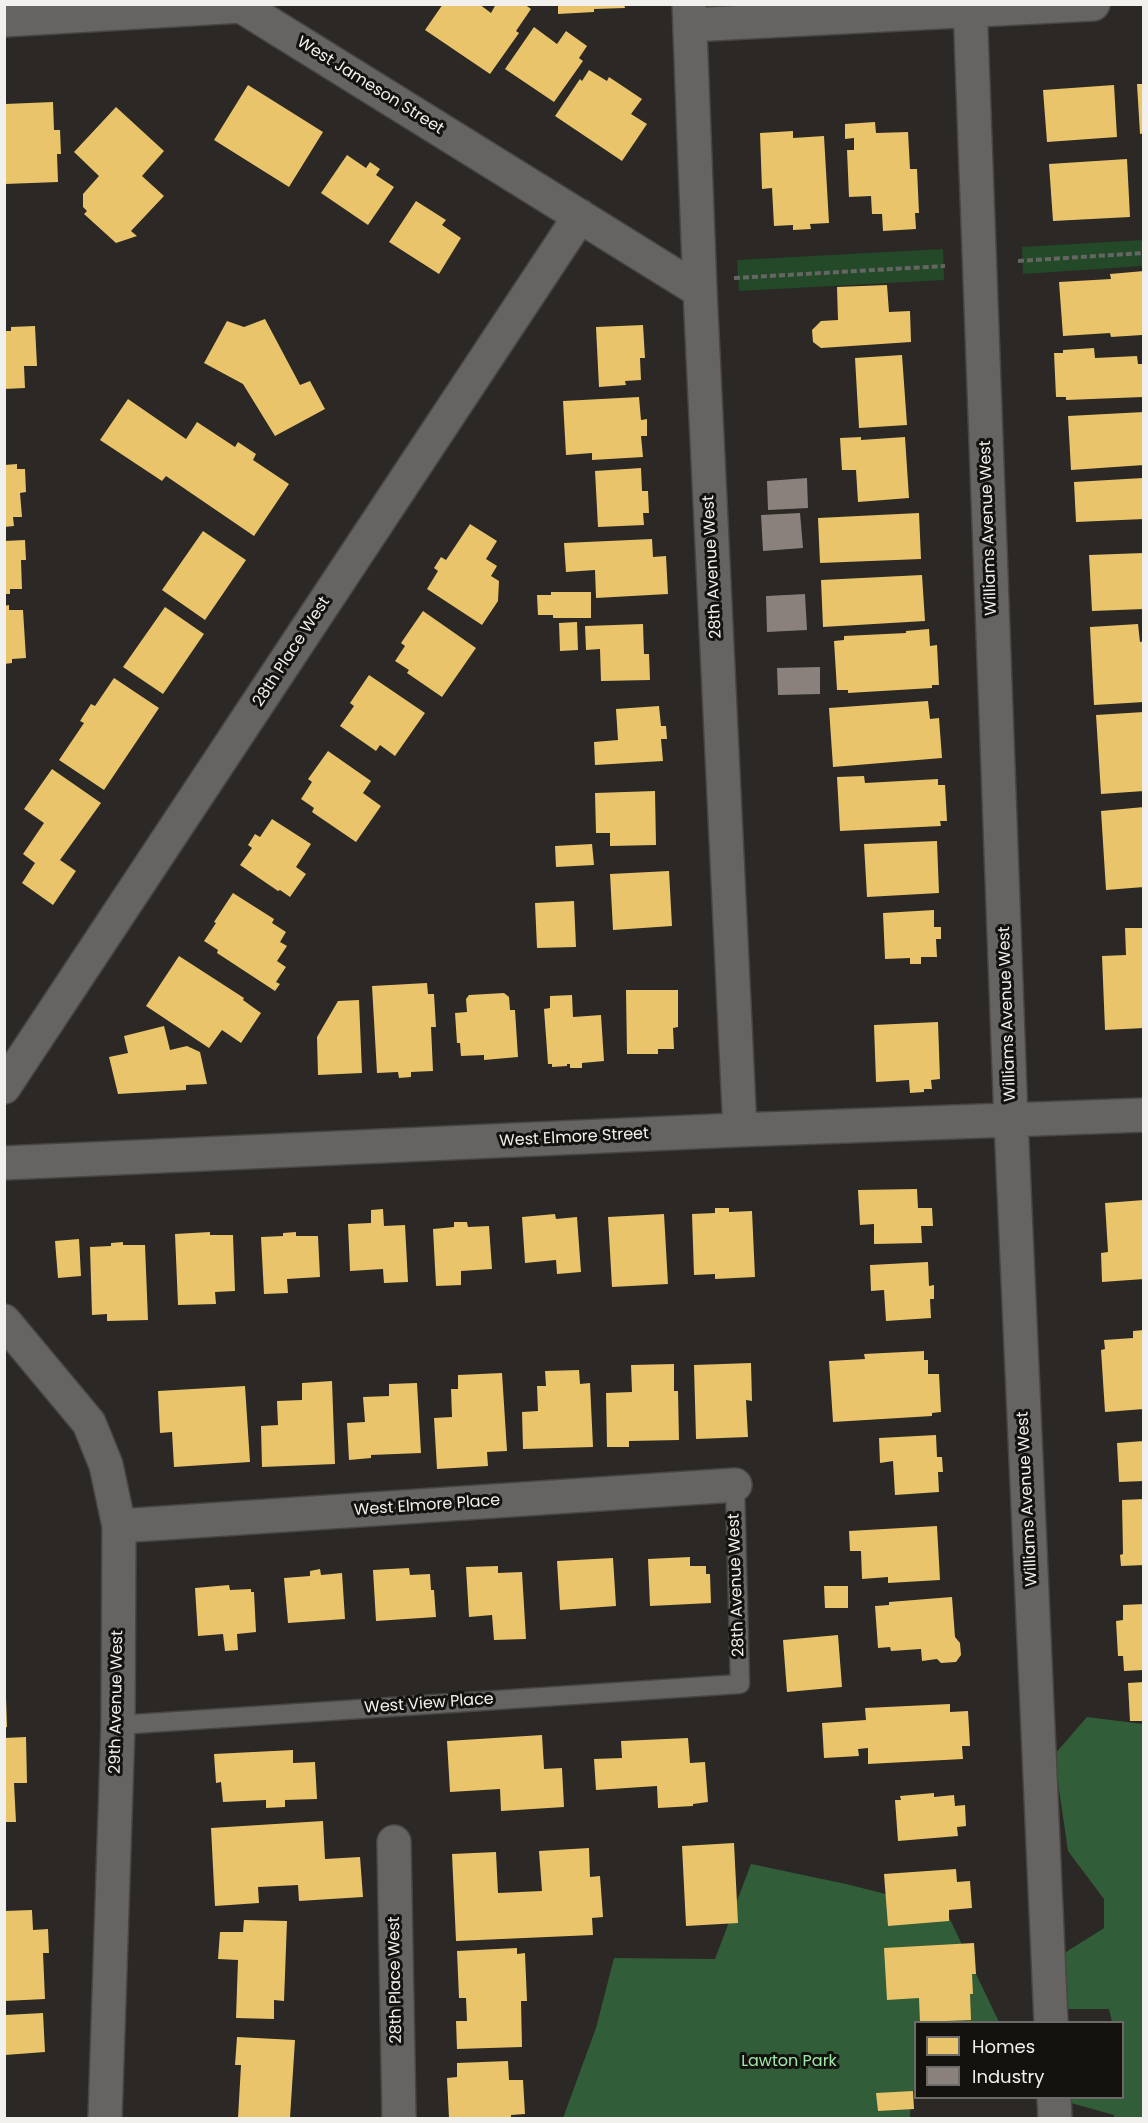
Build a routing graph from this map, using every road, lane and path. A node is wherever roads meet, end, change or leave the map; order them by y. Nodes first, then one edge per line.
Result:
1 (1093, 4) edge
2 (241, 5) edge
3 (970, 7) edge
4 (689, 15) edge
5 (4, 20) edge
6 (580, 216) junction
7 (1143, 253) edge
8 (1018, 261) dead end
9 (947, 266) dead end
10 (731, 278) dead end
11 (700, 291) junction
12 (4, 1087) edge
13 (1143, 1115) edge
14 (1011, 1121) junction
15 (740, 1130) junction
16 (4, 1164) edge
17 (4, 1321) edge
18 (735, 1485) joint
19 (119, 1526) junction
20 (740, 1684) joint
21 (118, 1725) junction
22 (394, 1842) dead end
23 (1051, 2021) edge
24 (1054, 2099) edge
25 (105, 2118) edge
26 (399, 2118) edge
27 (1055, 2118) edge

1 - 3 street
2 - 5 street, West Jameson Street
2 - 6 street, West Jameson Street
3 - 4 street
3 - 14 street, Williams Avenue West
4 - 11 street, 28th Avenue West
6 - 11 street, West Jameson Street
6 - 12 street, 28th Place West
7 - 8 path
9 - 10 path
11 - 15 street, 28th Avenue West
13 - 14 street, West Elmore Street
14 - 15 street, West Elmore Street
14 - 23 street, Williams Avenue West
15 - 16 street, West Elmore Street
17 - 19 street, 29th Avenue West
18 - 19 street, West Elmore Place
18 - 20 lane, 28th Avenue West
19 - 21 street, 29th Avenue West
20 - 21 lane, West View Place
21 - 25 street, 29th Avenue West
22 - 26 street, 28th Place West
24 - 27 street

